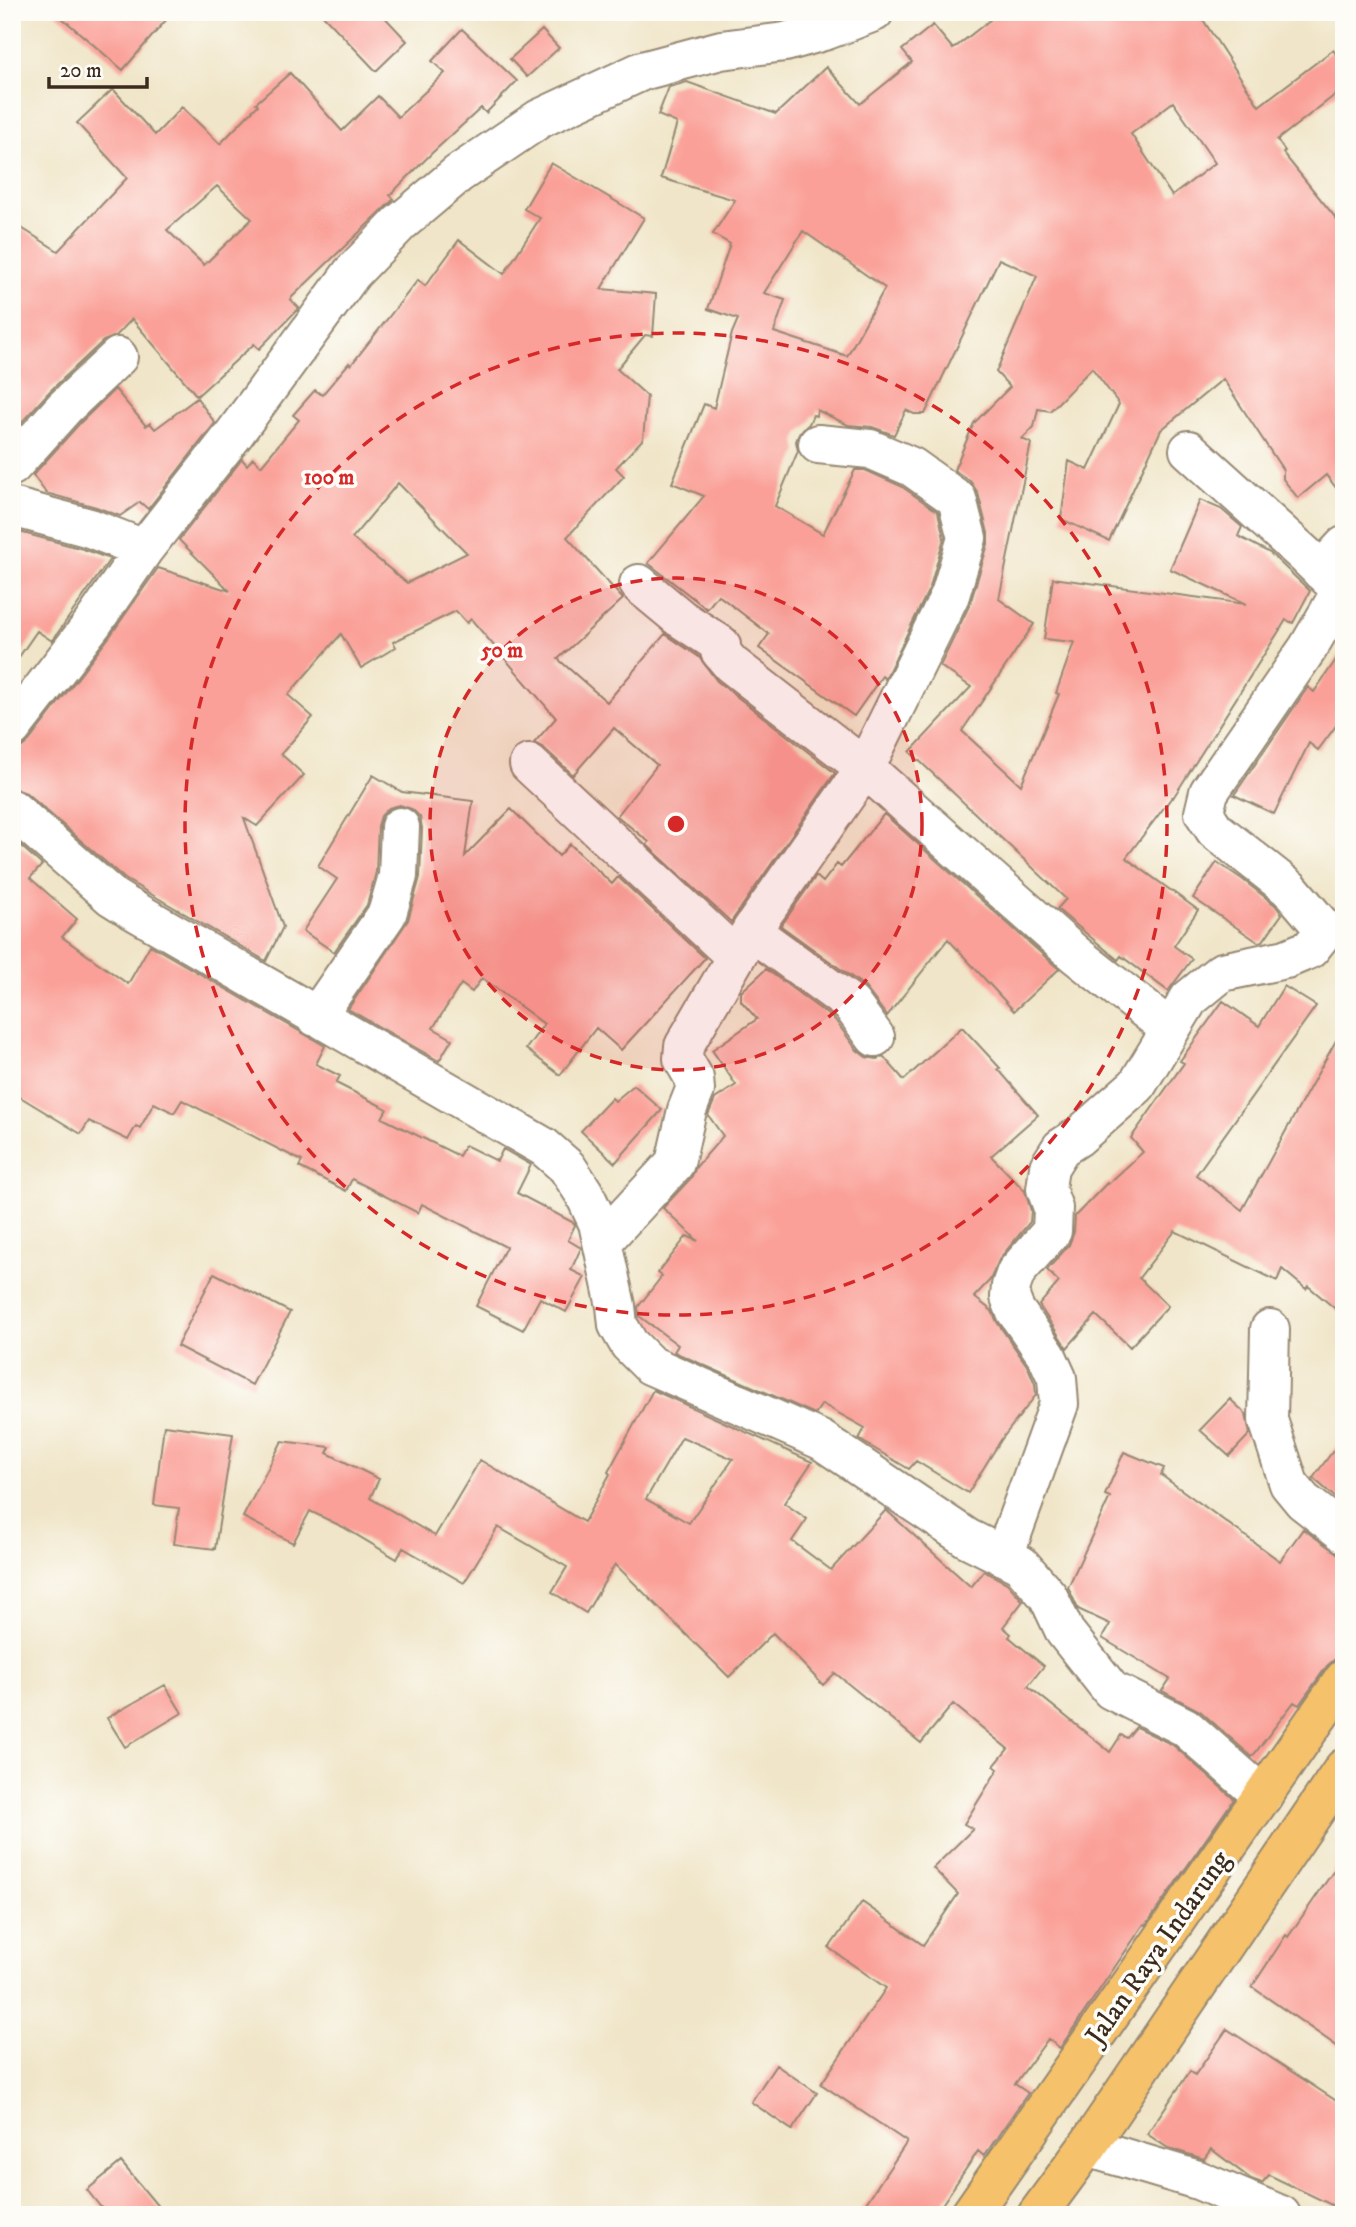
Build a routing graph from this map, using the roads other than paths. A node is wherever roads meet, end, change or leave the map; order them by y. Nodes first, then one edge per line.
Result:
1 (857, 15) edge
2 (118, 357) dead end
3 (818, 444) dead end
4 (1189, 450) dead end
5 (12, 466) edge
6 (12, 507) edge
7 (144, 549) junction
8 (1337, 575) edge
9 (639, 584) dead end
10 (12, 728) edge
11 (529, 764) dead end
12 (865, 768) junction
13 (12, 809) edge
14 (400, 827) dead end
15 (1335, 937) edge
16 (743, 944) junction
17 (316, 1017) junction
18 (1170, 1029) junction
19 (875, 1037) dead end
20 (602, 1242) junction
21 (1270, 1329) dead end
22 (1344, 1533) edge
23 (1004, 1556) junction
24 (1344, 1679) edge
25 (1344, 1768) edge
26 (1263, 1796) junction
27 (1087, 2147) junction
28 (970, 2215) edge
29 (1037, 2215) edge
30 (1282, 2215) edge

1 - 7 street
2 - 5 street
3 - 12 street
4 - 8 street
6 - 7 street
7 - 10 street
8 - 15 street
9 - 12 street
11 - 16 street
12 - 16 street
12 - 18 street
13 - 17 street
14 - 17 street
15 - 18 street
16 - 19 street
16 - 20 street
17 - 20 street
18 - 23 street
20 - 23 street
21 - 22 street
23 - 26 street
24 - 26 highway, Jalan Raya Indarung
25 - 27 highway, Jalan Raya Indarung
26 - 28 highway, Jalan Raya Indarung
27 - 29 highway, Jalan Raya Indarung
27 - 30 street

